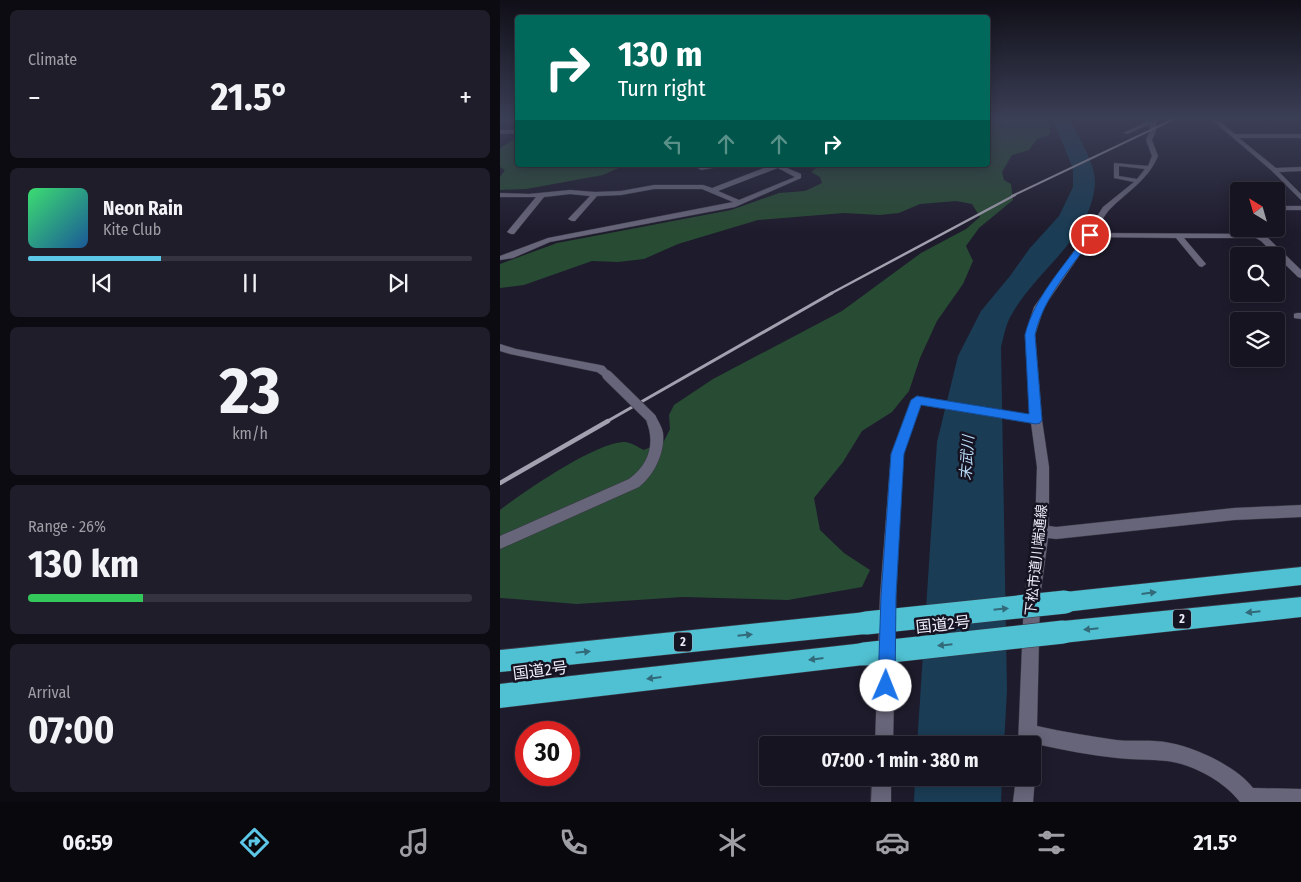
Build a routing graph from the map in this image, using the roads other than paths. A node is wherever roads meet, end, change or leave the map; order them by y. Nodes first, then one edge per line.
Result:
1 (1155, 156) edge
2 (1258, 156) edge
3 (709, 167) edge
4 (774, 167) edge
5 (779, 167) edge
6 (701, 168) dead end
7 (1150, 168) junction
8 (1301, 169) edge
9 (1274, 170) junction
10 (1140, 181) junction
11 (714, 190) junction
12 (596, 194) junction
13 (500, 195) edge
14 (542, 195) junction
15 (1301, 198) edge
16 (739, 202) junction
17 (1285, 208) edge
18 (1301, 208) edge
19 (572, 219) dead end
20 (511, 232) dead end
21 (1090, 235) junction
22 (1178, 237) junction
23 (500, 258) edge
24 (1202, 264) dead end
25 (1301, 275) edge
26 (500, 347) edge
27 (1031, 419) junction
28 (1301, 511) edge
29 (1042, 530) junction
30 (500, 544) edge
31 (1301, 576) edge
32 (1301, 607) edge
33 (500, 661) edge
34 (500, 696) edge
35 (884, 736) edge
36 (1027, 736) edge
37 (1041, 740) edge
38 (882, 786) edge
39 (1024, 786) edge
40 (1301, 799) edge
41 (1250, 800) edge
42 (881, 802) edge
43 (1023, 802) edge

1 - 7 street
2 - 9 street
3 - 6 street
4 - 11 street
5 - 16 street
7 - 10 street, 下松市道川端通線
7 - 10 street
8 - 9 street
9 - 15 street
10 - 21 street, 下松市道川端通線
11 - 12 street
11 - 16 street
12 - 14 street
12 - 19 street
13 - 14 street
14 - 20 street
16 - 23 street
17 - 18 street
21 - 22 street
21 - 27 street, 下松市道川端通線
22 - 24 street
22 - 25 street
26 - 30 street, bridge
27 - 29 street, 下松市道川端通線
27 - 35 street
28 - 29 street
29 - 36 street, 下松市道川端通線
33 -> 31 highway, 国道2号 / 2, bridge
32 -> 34 highway, 国道2号 / 2, bridge
37 - 41 street
38 - 42 street
39 - 43 street
40 - 41 street

